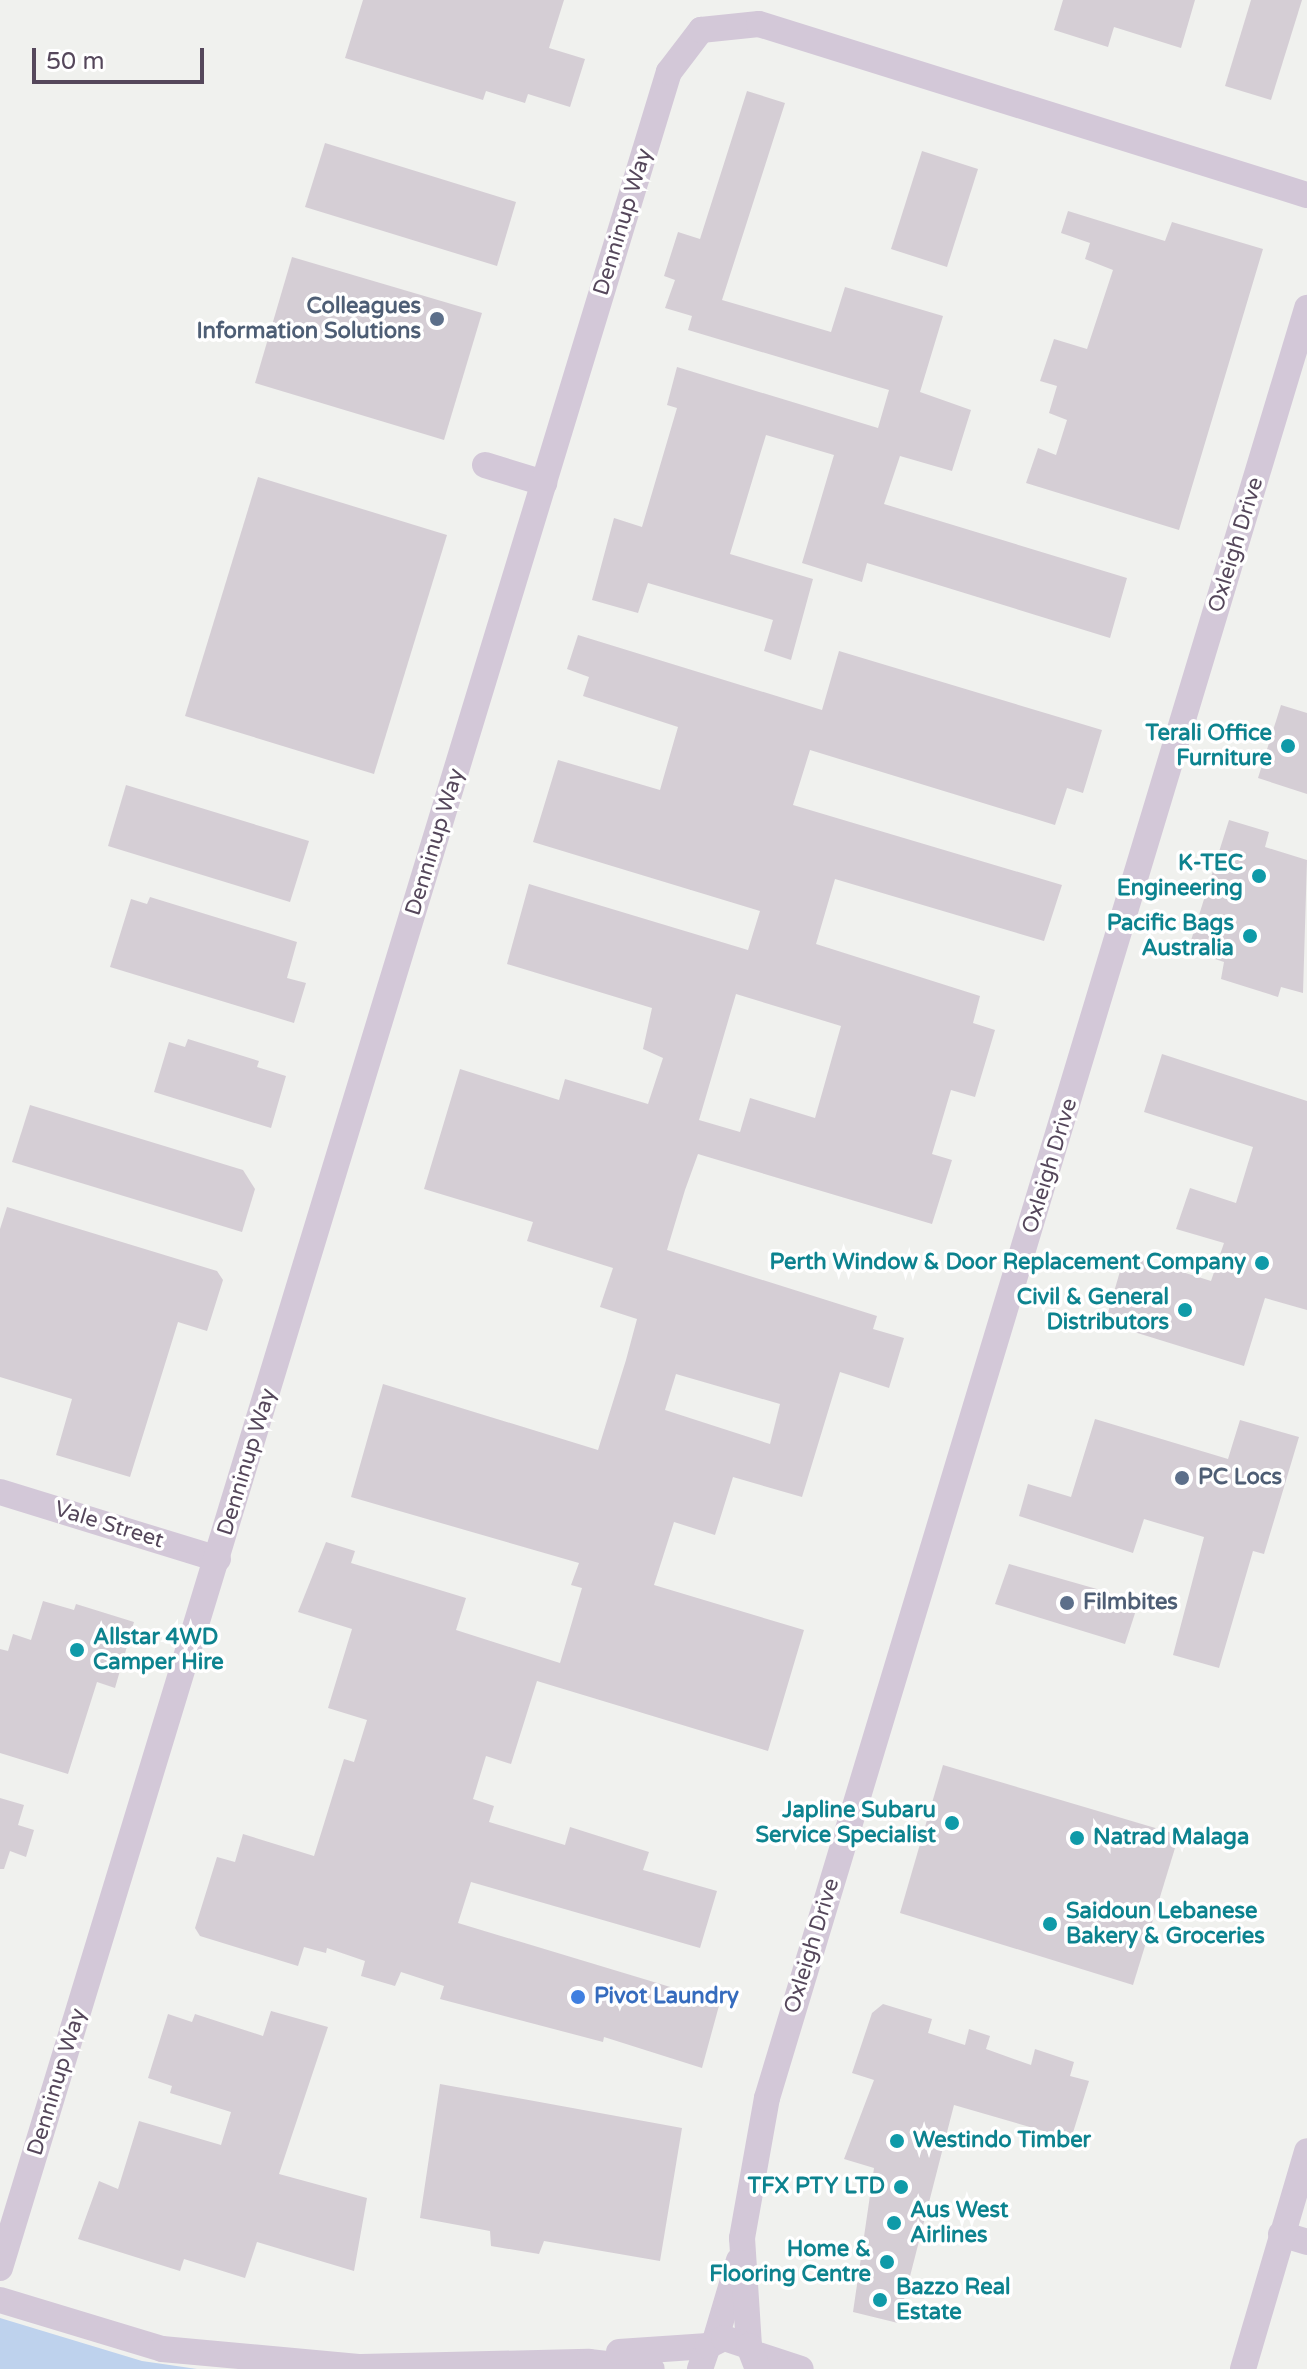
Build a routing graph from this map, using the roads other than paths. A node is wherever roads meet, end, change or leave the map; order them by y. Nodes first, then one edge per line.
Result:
1 (1307, 195) edge
2 (1307, 308) edge
3 (485, 465) dead end
4 (544, 483) junction
5 (0, 1492) edge
6 (218, 1559) junction
7 (1307, 2151) edge
8 (1281, 2234) junction
9 (1307, 2242) edge
10 (741, 2257) junction
11 (0, 2268) edge
12 (0, 2300) edge
13 (708, 2352) edge
14 (754, 2356) edge
15 (589, 2362) junction
16 (652, 2369) edge
17 (801, 2369) edge
18 (1243, 2369) edge

1 - 4 street, Denninup Way
2 - 10 street, Oxleigh Drive
3 - 4 street
4 - 6 street, Denninup Way
5 - 6 street, Vale Street
6 - 11 street, Denninup Way
7 - 8 street
8 - 9 street
8 - 18 street
10 - 13 street, Oxleigh Drive
10 - 14 street, Oxleigh Drive
12 - 15 street
13 - 14 street
13 - 15 street
14 - 17 street
15 - 16 street

